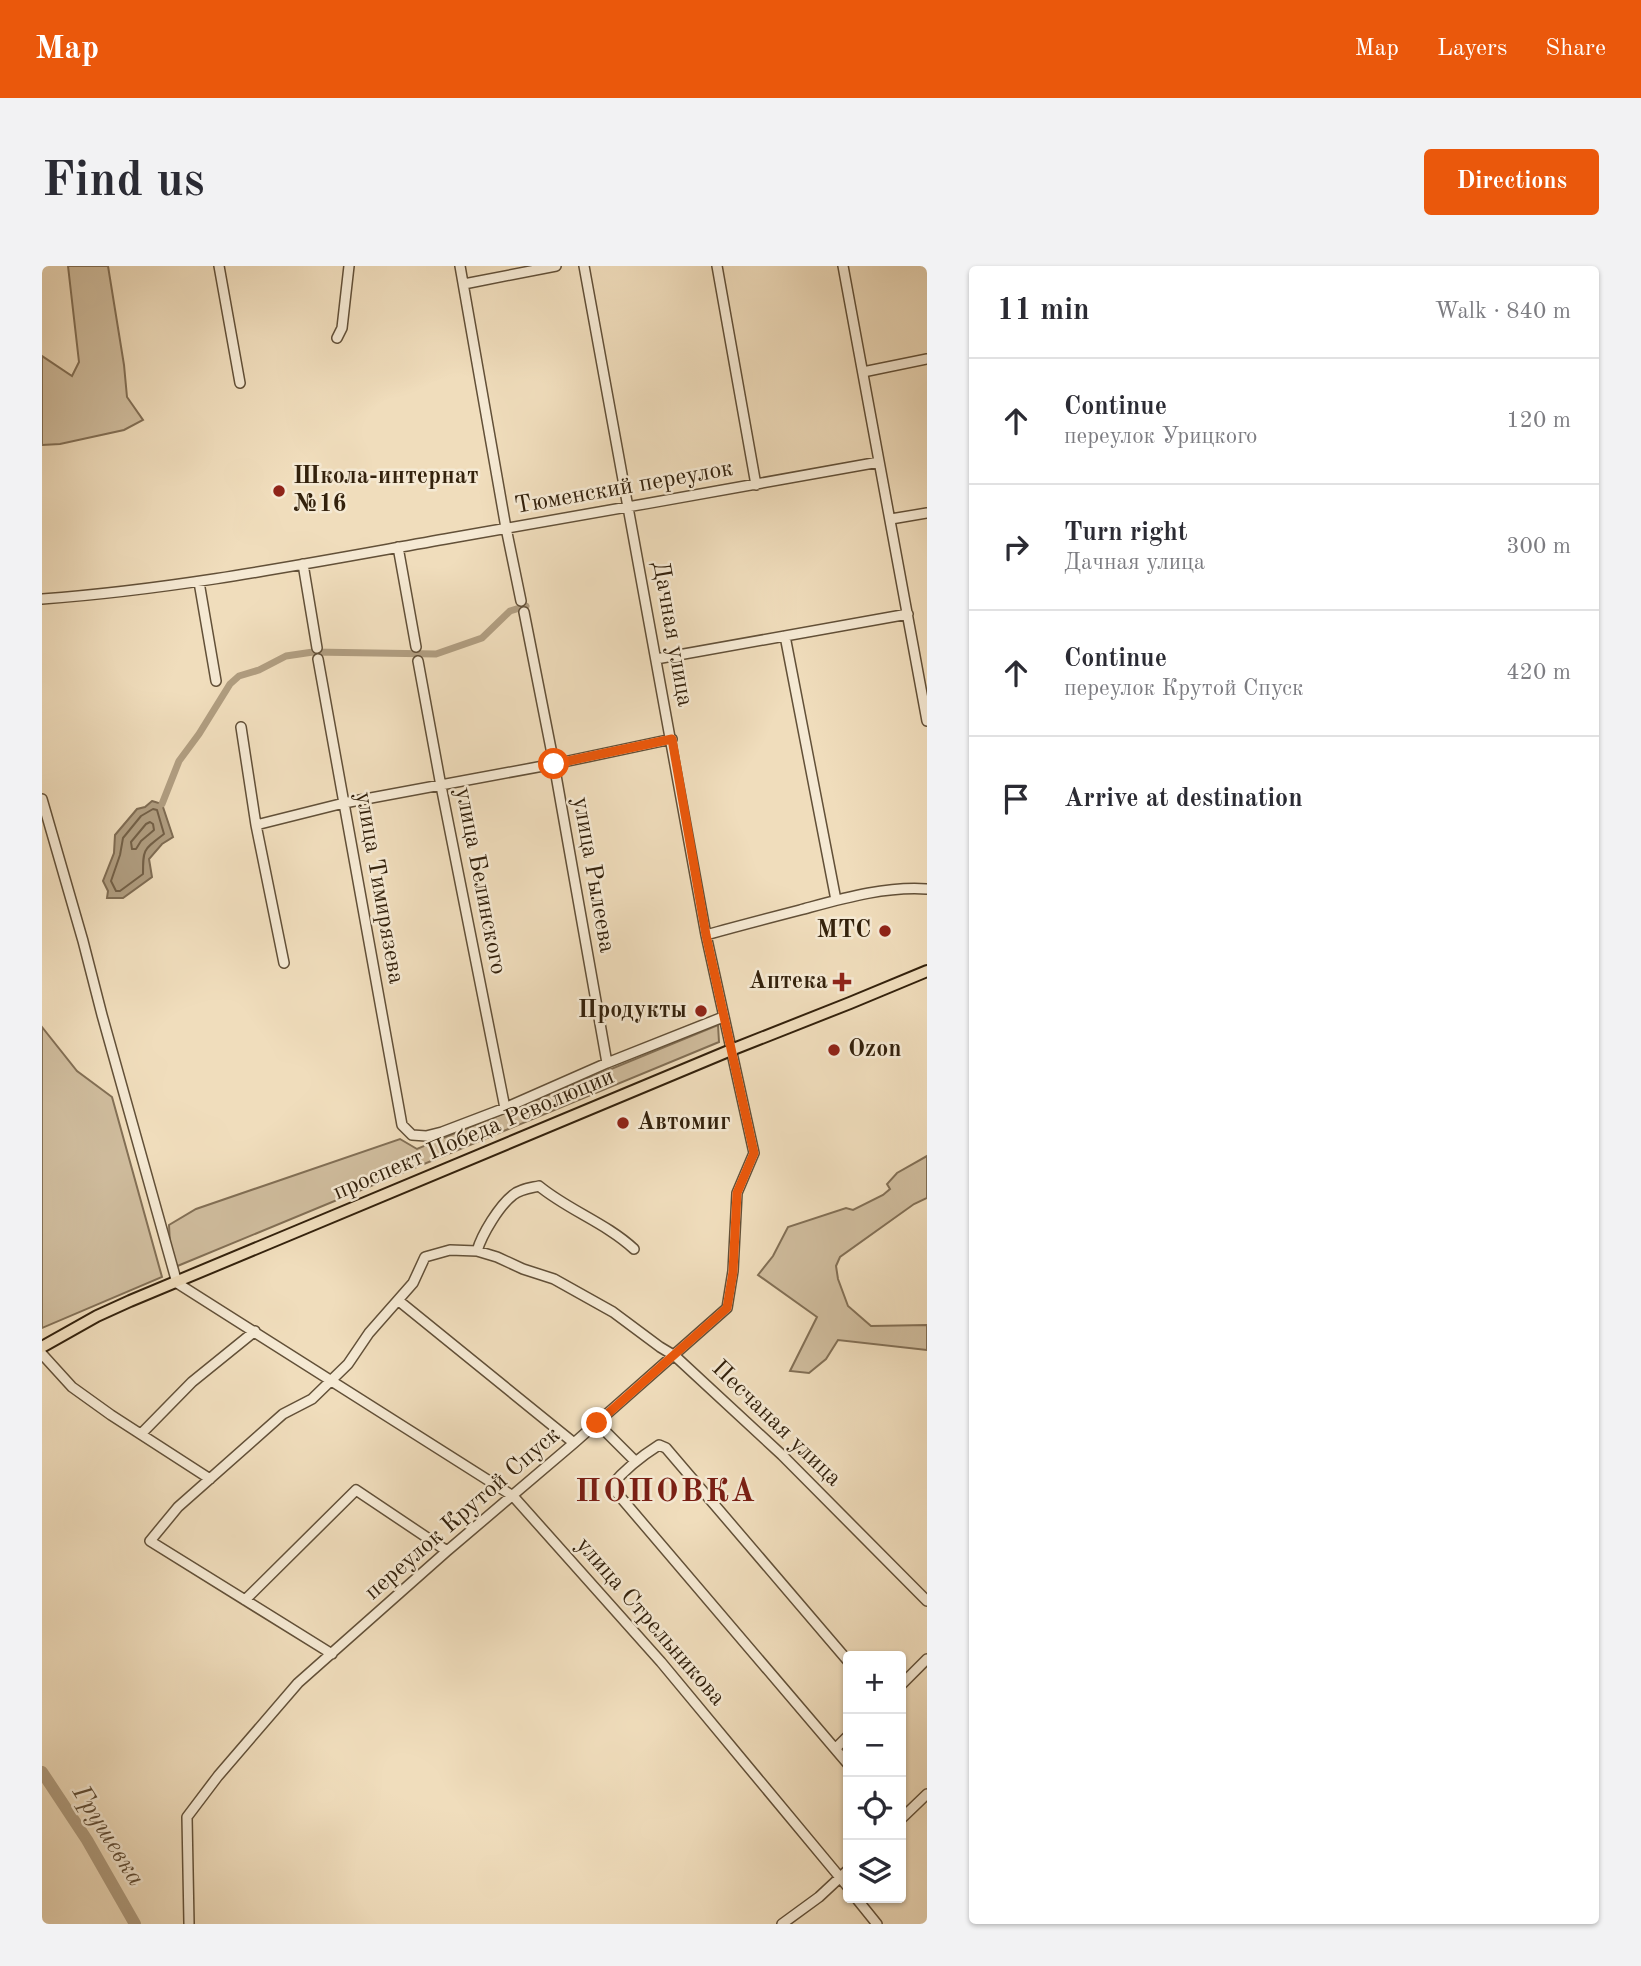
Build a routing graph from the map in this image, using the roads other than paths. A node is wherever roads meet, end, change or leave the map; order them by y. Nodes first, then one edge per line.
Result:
1 (219, 266) edge
2 (349, 266) edge
3 (460, 266) edge
4 (556, 266) edge
5 (584, 266) edge
6 (717, 266) edge
7 (843, 266) edge
8 (464, 284) junction
9 (337, 338) dead end
10 (927, 359) edge
11 (863, 372) junction
12 (240, 383) dead end
13 (879, 461) junction
14 (757, 485) junction
15 (629, 508) junction
16 (927, 513) edge
17 (891, 519) junction
18 (506, 528) junction
19 (398, 548) junction
20 (303, 564) junction
21 (199, 582) junction
22 (42, 599) edge
23 (522, 601) dead end
24 (524, 612) dead end
25 (908, 614) junction
26 (785, 636) junction
27 (416, 647) dead end
28 (317, 648) dead end
29 (927, 657) edge
30 (318, 659) dead end
31 (656, 659) junction
32 (916, 659) junction
33 (418, 661) dead end
34 (216, 681) dead end
35 (927, 721) edge
36 (241, 727) dead end
37 (672, 739) junction
38 (554, 764) junction
39 (441, 786) junction
40 (42, 799) edge
41 (344, 803) junction
42 (256, 825) junction
43 (927, 889) edge
44 (836, 900) junction
45 (706, 935) junction
46 (284, 963) dead end
47 (927, 971) edge
48 (723, 1017) junction
49 (731, 1050) junction
50 (607, 1063) junction
51 (505, 1108) junction
52 (634, 1249) dead end
53 (477, 1251) junction
54 (177, 1283) junction
55 (399, 1301) junction
56 (255, 1331) junction
57 (42, 1347) edge
58 (42, 1354) edge
59 (675, 1356) junction
60 (331, 1380) junction
61 (597, 1423) junction
62 (141, 1434) junction
63 (574, 1443) junction
64 (635, 1461) junction
65 (210, 1479) junction
66 (513, 1496) junction
67 (447, 1551) junction
68 (245, 1600) junction
69 (927, 1601) edge
70 (332, 1654) junction
71 (843, 1655) edge
72 (927, 1659) edge
73 (906, 1680) edge
74 (843, 1741) edge
75 (836, 1748) junction
76 (843, 1757) edge
77 (927, 1794) edge
78 (906, 1814) edge
79 (843, 1873) edge
80 (843, 1875) edge
81 (860, 1903) edge
82 (189, 1923) edge
83 (782, 1924) edge
84 (877, 1924) edge

1 - 12 street
2 - 9 street
3 - 8 street
4 - 8 street
5 - 15 street, Дачная улица
6 - 14 street
7 - 11 street
8 - 18 street
10 - 11 street
11 - 13 street
13 - 14 street, Тюменский переулок
13 - 17 street
14 - 15 street, Тюменский переулок
15 - 18 street, Тюменский переулок
15 - 31 street, Дачная улица
16 - 17 street
17 - 25 street
18 - 19 street, Тюменский переулок
18 - 23 street
19 - 20 street, Тюменский переулок
19 - 27 street
20 - 21 street, Тюменский переулок
20 - 28 street
21 - 22 street, Тюменский переулок
21 - 34 street
24 - 38 street, улица Рылеева
25 - 26 street
25 - 32 street
26 - 31 street
26 - 44 street
29 - 32 street
30 - 41 street, улица Тимирязева
31 - 37 street, Дачная улица
32 - 35 street
33 - 39 street, улица Белинского
36 - 42 street
37 - 38 street
37 - 45 street, Дачная улица
38 - 39 street
38 - 50 street, улица Рылеева
39 - 41 street
39 - 51 street, улица Белинского
40 - 54 street
41 - 42 street
41 - 51 street, улица Тимирязева
42 - 46 street
43 - 44 street
44 - 45 street
45 - 48 street, Дачная улица
47 - 49 main road, проспект Победа Революции
48 - 49 street, Дачная улица
48 - 50 street
49 - 54 main road, проспект Победа Революции
49 - 59 street, переулок Крутой Спуск
50 - 51 street
52 - 53 street
53 - 55 street, Песчаная улица
53 - 59 street, Песчаная улица
54 - 56 street, улица Стрельникова
54 - 57 main road, проспект Победа Революции
55 - 60 street
55 - 63 street
56 - 60 street, улица Стрельникова
56 - 62 street
58 - 62 street
59 - 61 street, переулок Крутой Спуск
59 - 69 street, Песчаная улица
60 - 65 street
60 - 66 street, улица Стрельникова
61 - 63 street, переулок Крутой Спуск
61 - 64 street
62 - 65 street
63 - 66 street, переулок Крутой Спуск
64 - 71 street
64 - 75 street
65 - 68 street
66 - 67 street, переулок Крутой Спуск
66 - 79 street, улица Стрельникова
67 - 68 street
67 - 70 street, переулок Крутой Спуск
68 - 70 street
70 - 82 street, переулок Крутой Спуск
72 - 73 street
74 - 75 street
75 - 76 street
77 - 78 street
80 - 83 street
81 - 84 street

